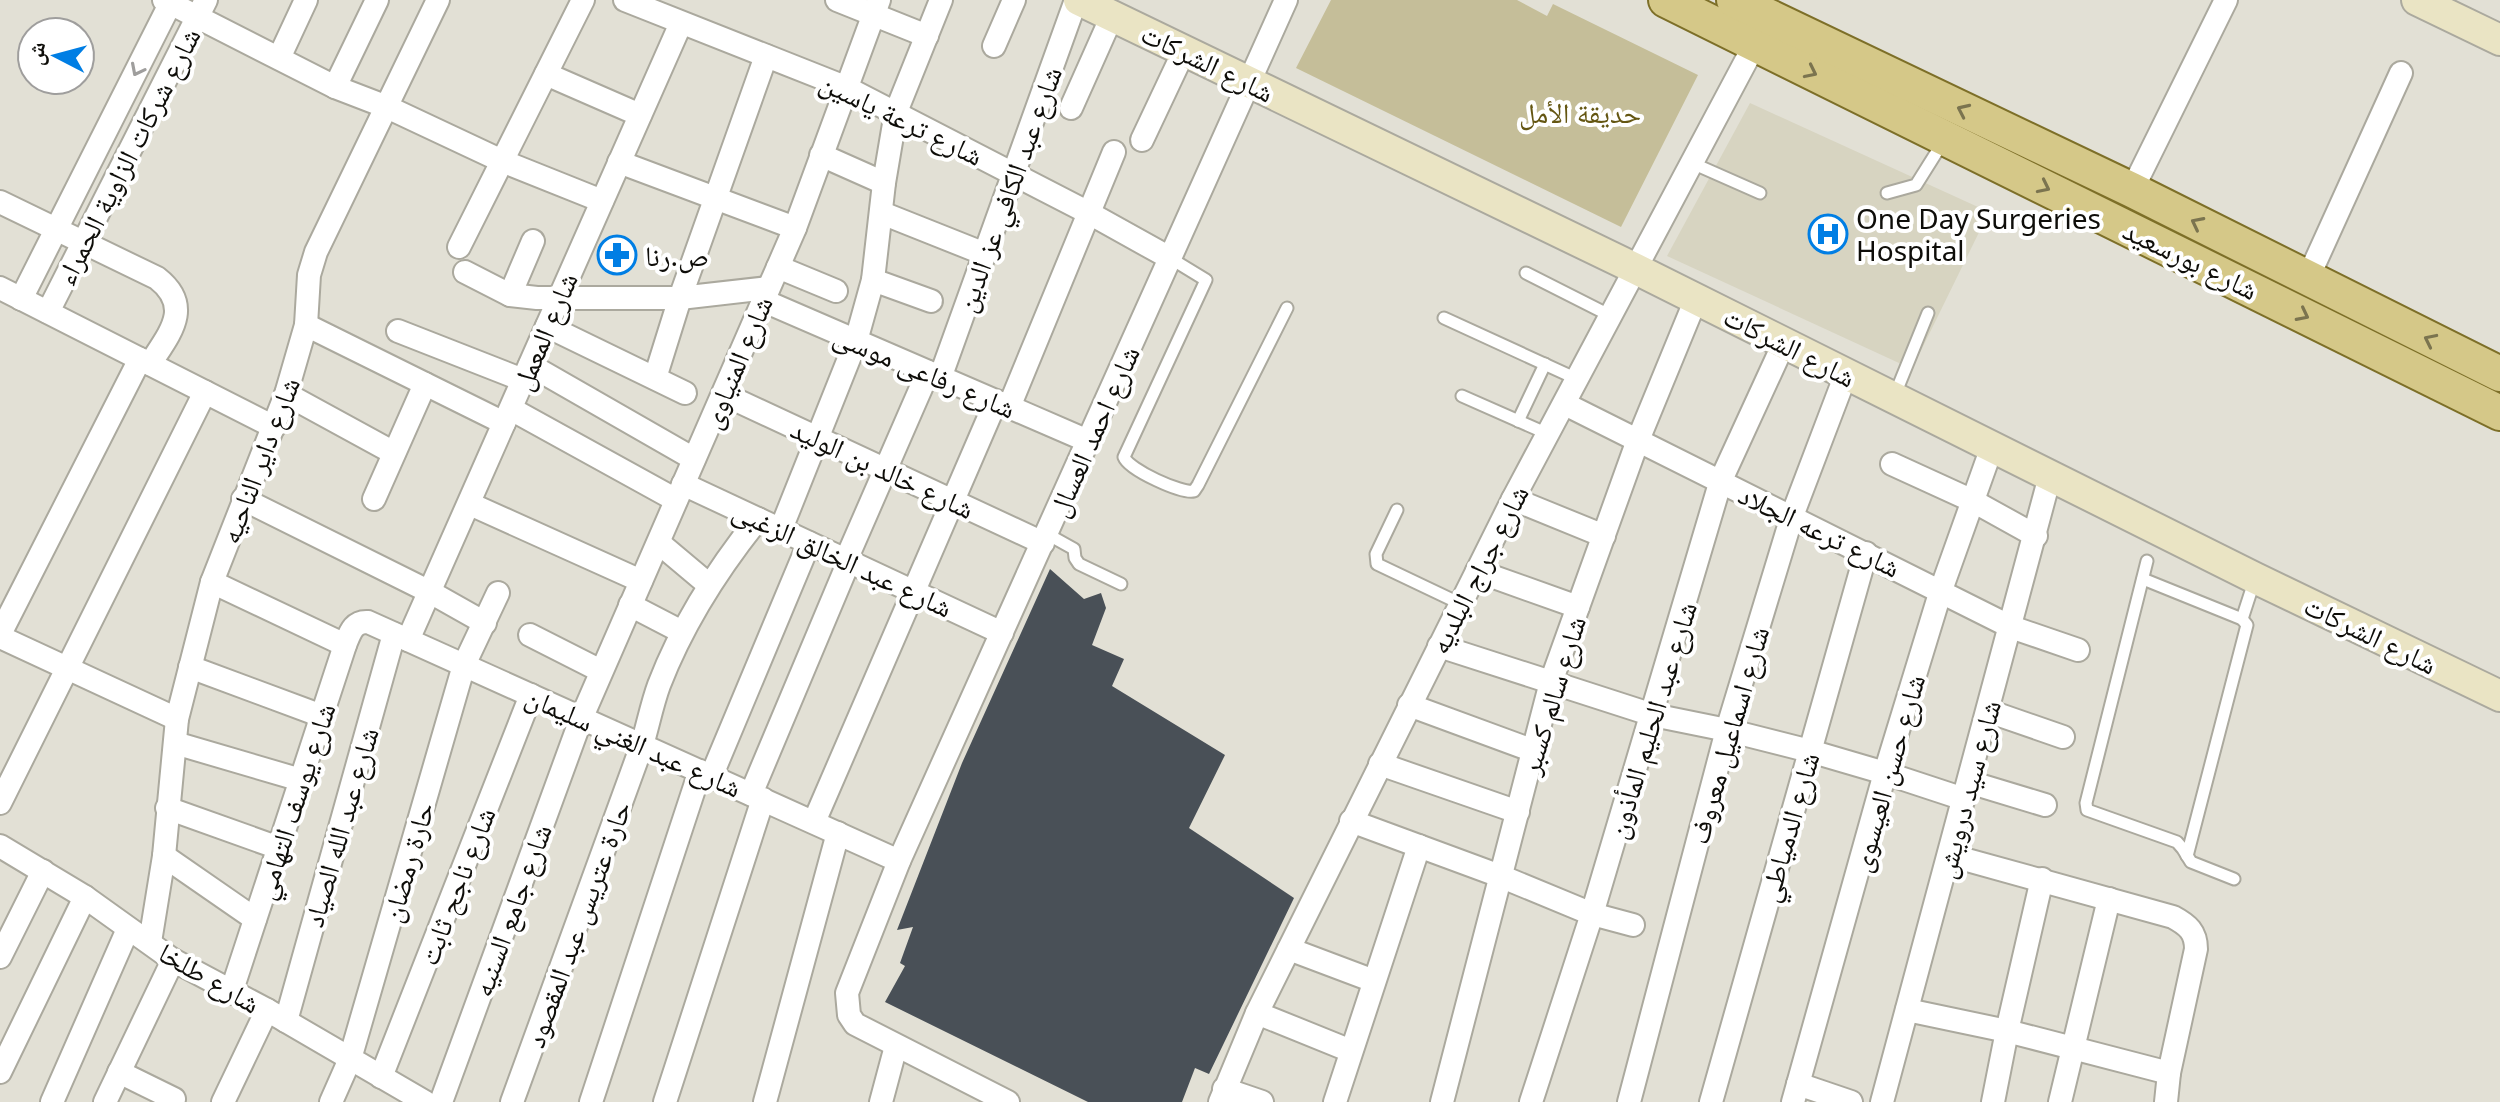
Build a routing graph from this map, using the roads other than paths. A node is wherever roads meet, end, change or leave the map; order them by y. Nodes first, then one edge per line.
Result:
1 (306, 0) edge
2 (377, 0) edge
3 (438, 0) edge
4 (583, 0) edge
5 (625, 0) edge
6 (837, 0) edge
7 (941, 0) edge
8 (1014, 0) edge
9 (1077, 0) edge
10 (1286, 0) edge
11 (1666, 0) edge
12 (1734, 0) edge
13 (2226, 0) edge
14 (2417, 0) edge
15 (169, 1) edge
16 (876, 7) edge
17 (201, 8) edge
18 (1112, 16) junction
19 (681, 23) junction
20 (927, 36) junction
21 (2500, 40) edge
22 (1755, 44) junction
23 (994, 46) dead end
24 (1184, 51) junction
25 (766, 56) junction
26 (279, 58) junction
27 (2401, 73) dead end
28 (546, 74) junction
29 (1249, 82) junction
30 (335, 87) junction
31 (845, 87) junction
32 (387, 107) junction
33 (1071, 108) dead end
34 (896, 112) junction
35 (640, 115) junction
36 (1945, 138) junction
37 (1142, 140) dead end
38 (1114, 152) dead end
39 (821, 155) junction
40 (502, 161) junction
41 (619, 162) junction
42 (1692, 163) junction
43 (1015, 174) junction
44 (884, 183) junction
45 (2132, 190) junction
46 (1760, 193) dead end
47 (1887, 193) dead end
48 (716, 198) junction
49 (602, 201) junction
50 (0, 202) edge
51 (882, 213) junction
52 (1089, 213) junction
53 (795, 228) junction
54 (57, 229) junction
55 (533, 241) dead end
56 (84, 242) junction
57 (459, 247) dead end
58 (985, 254) junction
59 (1170, 258) junction
60 (778, 267) junction
61 (1636, 269) junction
62 (465, 272) dead end
63 (1526, 273) dead end
64 (873, 280) junction
65 (2307, 280) junction
66 (0, 288) edge
67 (836, 291) dead end
68 (765, 294) junction
69 (510, 295) junction
70 (558, 297) junction
71 (680, 298) junction
72 (21, 299) junction
73 (1696, 299) junction
74 (931, 301) dead end
75 (1287, 308) dead end
76 (48, 312) junction
77 (1928, 313) dead end
78 (1611, 316) junction
79 (1444, 318) dead end
80 (306, 325) junction
81 (547, 326) junction
82 (398, 331) dead end
83 (856, 341) junction
84 (1784, 343) junction
85 (145, 362) junction
86 (1545, 364) junction
87 (526, 373) junction
88 (1846, 374) junction
89 (2500, 374) edge
90 (934, 375) junction
91 (655, 378) junction
92 (1577, 379) junction
93 (425, 384) junction
94 (205, 392) junction
95 (685, 393) dead end
96 (286, 394) junction
97 (723, 394) junction
98 (1462, 396) dead end
99 (1893, 398) junction
100 (1002, 404) junction
101 (1565, 404) junction
102 (2500, 413) edge
103 (507, 416) junction
104 (1518, 421) junction
105 (274, 427) junction
106 (1548, 434) junction
107 (819, 438) junction
108 (1638, 440) junction
109 (1088, 441) junction
110 (1992, 447) junction
111 (394, 453) junction
112 (694, 459) junction
113 (1892, 464) dead end
114 (886, 470) junction
115 (2050, 476) junction
116 (1721, 480) junction
117 (680, 492) junction
118 (243, 499) junction
119 (374, 499) dead end
120 (1513, 499) junction
121 (954, 501) junction
122 (1973, 501) junction
123 (470, 504) junction
124 (1397, 510) dead end
125 (1792, 516) junction
126 (758, 519) junction
127 (781, 529) junction
128 (1604, 536) junction
129 (2036, 536) junction
130 (1045, 538) junction
131 (659, 543) junction
132 (809, 543) junction
133 (1866, 553) junction
134 (848, 561) junction
135 (2147, 561) dead end
136 (1477, 571) junction
137 (2255, 578) junction
138 (2143, 579) junction
139 (641, 581) junction
140 (212, 582) junction
141 (1121, 584) dead end
142 (709, 585) junction
143 (1941, 590) junction
144 (430, 592) junction
145 (915, 592) junction
146 (498, 593) dead end
147 (1461, 604) junction
148 (630, 605) junction
149 (1578, 607) junction
150 (2242, 619) junction
151 (368, 622) joint
152 (485, 623) junction
153 (2011, 627) junction
154 (682, 632) junction
155 (1002, 633) junction
156 (530, 635) dead end
157 (0, 636) edge
158 (401, 637) junction
159 (345, 645) junction
160 (1439, 646) junction
161 (2078, 650) dead end
162 (464, 665) junction
163 (190, 667) junction
164 (68, 669) junction
165 (601, 671) junction
166 (1551, 682) junction
167 (531, 695) junction
168 (2500, 696) edge
169 (1409, 705) junction
170 (1988, 711) junction
171 (1653, 715) junction
172 (322, 716) junction
173 (177, 719) junction
174 (581, 719) junction
175 (1727, 730) junction
176 (2063, 737) dead end
177 (175, 743) junction
178 (642, 745) junction
179 (1534, 751) junction
180 (1810, 751) junction
181 (1380, 764) junction
182 (1885, 773) junction
183 (706, 774) junction
184 (301, 780) junction
185 (1966, 791) junction
186 (757, 797) junction
187 (0, 803) edge
188 (2045, 805) dead end
189 (167, 808) junction
190 (1518, 812) junction
191 (1351, 821) junction
192 (814, 822) junction
193 (838, 833) junction
194 (0, 846) edge
195 (1419, 846) junction
196 (279, 848) junction
197 (1949, 855) junction
198 (164, 856) junction
199 (2187, 856) junction
200 (899, 861) junction
201 (43, 871) junction
202 (1500, 876) junction
203 (2042, 879) junction
204 (2234, 879) dead end
205 (85, 897) junction
206 (2109, 899) junction
207 (1592, 914) junction
208 (255, 919) junction
209 (1633, 925) dead end
210 (128, 929) junction
211 (150, 942) junction
212 (1289, 949) junction
213 (0, 957) edge
214 (173, 960) junction
215 (1374, 981) junction
216 (231, 993) junction
217 (1907, 1010) junction
218 (1257, 1013) junction
219 (276, 1016) junction
220 (2007, 1031) junction
221 (896, 1046) junction
222 (2073, 1049) junction
223 (1351, 1051) junction
224 (350, 1059) junction
225 (0, 1072) edge
226 (119, 1072) junction
227 (2169, 1073) junction
228 (381, 1077) junction
229 (965, 1080) junction
230 (1795, 1093) edge
231 (1222, 1096) edge
232 (174, 1099) dead end
233 (1003, 1101) edge
234 (52, 1102) edge
235 (105, 1102) edge
236 (223, 1102) edge
237 (331, 1102) edge
238 (425, 1102) edge
239 (441, 1102) edge
240 (512, 1102) edge
241 (591, 1102) edge
242 (665, 1102) edge
243 (765, 1102) edge
244 (881, 1102) edge
245 (958, 1102) edge
246 (1262, 1102) edge
247 (1335, 1102) edge
248 (1442, 1102) edge
249 (1531, 1102) edge
250 (1629, 1102) edge
251 (1711, 1102) edge
252 (1851, 1102) edge
253 (1882, 1102) edge
254 (1993, 1102) edge
255 (2060, 1102) edge
256 (2166, 1102) edge

1 - 26 street
2 - 30 street
3 - 32 street, شارع داير الناحيه
4 - 28 street
5 - 19 street, شارع ترعة ياسين
6 - 16 street
7 - 20 street
8 - 23 street
9 - 18 main road, شارع الشركات
9 - 43 street, شارع عبد الكافي عز الدين
10 - 29 street, شارع احمد العسال
11 - 22 main road, شارع بورسعيد
45 -> 12 main road, شارع بورسعيد
13 - 45 street
14 - 21 main road
15 - 17 street
15 -> 54 street, شارع شركات الزاوية الحمراء
16 - 20 street
16 - 31 street, شارع المنياوى
17 - 26 street
17 - 56 street, شارع شركات الزاوية الحمراء
18 - 24 main road, شارع الشركات
18 - 33 street
19 - 25 street, شارع ترعة ياسين
19 - 35 street, شارع المعمل
20 - 34 street
22 -> 36 main road, شارع بورسعيد
22 - 42 street, شارع جراج البلديه
24 - 29 main road, شارع الشركات
24 - 37 street
25 - 31 street, شارع ترعة ياسين
25 - 48 street
26 - 30 street
27 - 65 street
28 - 35 street
28 - 40 street
29 - 59 street, شارع احمد العسال
29 - 61 main road, شارع الشركات
30 - 32 street
31 - 34 street, شارع ترعة ياسين
31 - 39 street, شارع المنياوى
32 - 40 street
32 - 80 street, شارع داير الناحيه
34 - 43 street, شارع ترعة ياسين
34 - 44 street
35 - 41 street, شارع المعمل
36 - 47 lane
36 -> 102 main road, شارع بورسعيد
38 - 52 street
39 - 44 street
39 - 53 street, شارع المنياوى
40 - 49 street
40 - 57 street
41 - 48 street
41 - 49 street, شارع المعمل
42 - 46 lane
42 - 61 street, شارع جراج البلديه
43 - 52 street, شارع ترعة ياسين
43 - 58 street, شارع عبد الكافي عز الدين
44 - 51 street
65 -> 45 main road, شارع بورسعيد
48 - 53 street
48 - 71 street
49 - 70 street, شارع المعمل
50 - 54 street
51 - 58 street
51 - 64 street
52 - 59 street, شارع ترعة ياسين
52 - 100 street
53 - 60 street, شارع المنياوى
54 - 56 street
54 - 72 street, شارع شركات الزاوية الحمراء
55 - 69 street
56 - 76 street, شارع شركات الزاوية الحمراء
56 - 85 street
58 - 90 street, شارع عبد الكافي عز الدين
59 - 75 lane
59 - 109 street, شارع احمد العسال
60 - 67 street
60 - 68 street, شارع المنياوى
61 - 73 main road, شارع الشركات
61 - 78 street, شارع جراج البلديه
62 - 69 street
63 - 78 lane
64 - 74 street
64 - 83 street
89 -> 65 main road, شارع بورسعيد
66 - 72 street
68 - 71 street
68 - 83 street, شارع رفاعى موسى
68 - 97 street, شارع المنياوى
69 - 70 street
70 - 71 street
70 - 81 street, شارع المعمل
71 - 91 street
72 - 76 street
73 - 84 main road, شارع الشركات
73 - 108 street, شارع سالم كسبر
76 - 85 street
77 - 99 lane
78 - 92 street, شارع جراج البلديه
79 - 86 lane
80 - 93 street, شارع عبد الخالق الزغبى
80 - 96 street, شارع داير الناحيه
81 - 87 street, شارع المعمل
81 - 91 street
82 - 87 street
83 - 90 street, شارع رفاعى موسى
83 - 107 street
84 - 88 main road, شارع الشركات
84 - 116 street, شارع عبد الحليم المأذون
85 - 94 street
85 - 157 street
86 - 92 lane
86 - 104 lane
87 - 103 street, شارع المعمل
87 - 112 street
88 - 99 main road, شارع الشركات
88 - 125 street, شارع اسماعيل معروف
90 - 100 street, شارع رفاعى موسى
90 - 114 street, شارع عبد الكافي عز الدين
91 - 95 street
92 - 101 street, شارع جراج البلديه
93 - 103 street, شارع عبد الخالق الزغبى
93 - 111 street
94 - 105 street
94 - 164 street
96 - 105 street, شارع داير الناحيه
96 - 111 street
97 - 107 street, شارع خالد بن الوليد
97 - 112 street, شارع المنياوى
98 - 104 lane
99 - 110 main road, شارع الشركات
100 - 109 street, شارع رفاعى موسى
100 - 121 street
101 - 106 street, شارع جراج البلديه
101 - 108 street, شارع ترعه الجلاد
103 - 117 street, شارع عبد الخالق الزغبى
103 - 123 street, شارع المعمل
104 - 106 lane
105 - 118 street, شارع داير الناحيه
106 - 120 street, شارع جراج البلديه
107 - 114 street, شارع خالد بن الوليد
107 - 127 street
108 - 116 street, شارع ترعه الجلاد
108 - 128 street, شارع سالم كسبر
109 - 130 street, شارع احمد العسال
110 - 115 main road, شارع الشركات
110 - 122 street, شارع حسن العيسوى
111 - 119 street
112 - 117 street, شارع المنياوى
113 - 122 street
114 - 121 street, شارع خالد بن الوليد
114 - 134 street, شارع عبد الكافي عز الدين
115 - 129 street, شارع سيد درويش
115 - 137 main road, شارع الشركات
116 - 125 street, شارع ترعه الجلاد
116 - 171 street, شارع عبد الحليم المأذون
117 - 126 street, شارع عبد الخالق الزغبى
117 - 131 street, شارع المنياوى
118 - 140 street, شارع داير الناحيه
118 - 144 street
120 - 128 street
120 - 136 street, شارع جراج البلديه
121 - 130 street, شارع خالد بن الوليد
121 - 145 street
122 - 129 street
122 - 143 street, شارع حسن العيسوى
123 - 139 street
123 - 144 street, شارع المعمل
124 - 147 lane
125 - 133 street, شارع ترعه الجلاد
125 - 175 street, شارع اسماعيل معروف
126 - 127 street, شارع عبد الخالق الزغبى
126 - 142 street, حارة عتريس عبد المقصود
127 - 132 street, شارع عبد الخالق الزغبى
128 - 149 street, شارع سالم كسبر
129 - 153 street, شارع سيد درويش
130 - 141 lane
130 - 155 street, شارع احمد العسال
131 - 139 street, شارع المنياوى
131 - 142 street
132 - 134 street, شارع عبد الخالق الزغبى
132 - 183 street
133 - 143 street, شارع ترعه الجلاد
133 - 180 street, شارع الدمياطي
134 - 145 street, شارع عبد الخالق الزغبى
134 - 186 street, شارع عبد الكافي عز الدين
135 - 138 lane
136 - 147 street, شارع جراج البلديه
136 - 149 street
137 - 150 lane
137 - 168 main road, شارع الشركات
138 - 150 lane
138 - 199 lane
139 - 148 street, شارع المنياوى
140 - 159 street
140 - 163 street, شارع داير الناحيه
142 - 154 street, حارة عتريس عبد المقصود
143 - 153 street, شارع ترعه الجلاد
143 - 182 street, شارع حسن العيسوى
144 - 152 street
144 - 158 street, شارع المعمل
145 - 155 street, شارع عبد الخالق الزغبى
145 - 192 street
146 - 152 street, حارة رمضان
147 - 160 street, شارع جراج البلديه
148 - 154 street
148 - 165 street, شارع المنياوى
149 - 166 street, شارع سالم كسبر
150 - 199 lane
151 - 158 street, شارع عبد الغني سليمان
151 - 159 street, شارع يوسف التهامي
152 - 162 street, حارة رمضان
153 - 161 street, شارع ترعه الجلاد
153 - 170 street, شارع سيد درويش
154 - 178 street, حارة عتريس عبد المقصود
155 - 200 street, شارع احمد العسال
156 - 165 street
157 - 164 street
158 - 162 street, شارع عبد الغني سليمان
158 - 219 street, شارع عبد الله الصياد
159 - 172 street, شارع يوسف التهامي
160 - 166 street
160 - 169 street, شارع جراج البلديه
162 - 167 street, شارع عبد الغني سليمان
162 - 224 street, حارة رمضان
163 - 172 street
163 - 173 street, شارع داير الناحيه
164 - 173 street
164 - 187 street
165 - 174 street, شارع المنياوى
166 - 171 street
166 - 179 street, شارع سالم كسبر
167 - 174 street, شارع عبد الغني سليمان
167 - 228 street, شارع ناجح ثابت
169 - 179 street
169 - 181 street, شارع جراج البلديه
170 - 176 street
170 - 185 street, شارع سيد درويش
171 - 175 street
171 - 207 street, شارع عبد الحليم المأذون
172 - 184 street, شارع يوسف التهامي
173 - 177 street, شارع داير الناحيه
174 - 178 street, شارع عبد الغني سليمان
174 - 239 street, شارع جامع السنيه
175 - 180 street
175 - 250 street, شارع اسماعيل معروف
177 - 184 street
177 - 189 street, شارع داير الناحيه
178 - 183 street, شارع عبد الغني سليمان
178 - 240 street, حارة عتريس عبد المقصود
179 - 190 street, شارع سالم كسبر
180 - 182 street
180 - 251 street, شارع الدمياطي
181 - 190 street
181 - 191 street, شارع جراج البلديه
182 - 185 street
182 - 230 street, شارع حسن العيسوى
183 - 186 street, شارع عبد الغني سليمان
183 - 241 street
184 - 196 street, شارع يوسف التهامي
185 - 188 street
185 - 197 street, شارع سيد درويش
186 - 192 street, شارع عبد الغني سليمان
186 - 242 street, شارع عبد الكافي عز الدين
189 - 196 street
189 - 198 street, شارع داير الناحيه
190 - 202 street, شارع سالم كسبر
191 - 195 street
191 - 212 street, شارع جراج البلديه
192 - 193 street, شارع عبد الغني سليمان
193 - 200 street, شارع عبد الغني سليمان
193 - 243 street
194 - 201 street, شارع طلخا
195 - 202 street
195 - 215 street
196 - 208 street, شارع يوسف التهامي
197 - 203 street
197 - 217 street, شارع سيد درويش
198 - 208 street
198 - 211 street, شارع داير الناحيه
199 - 204 lane
200 - 221 street, شارع احمد العسال
201 - 205 street, شارع طلخا
201 - 213 street
202 - 207 street
202 - 248 street, شارع سالم كسبر
203 - 206 street
203 - 220 street
205 - 210 street, شارع طلخا
205 - 225 street
206 - 222 street
206 - 227 street
207 - 209 street
207 - 249 street, شارع عبد الحليم المأذون
208 - 216 street, شارع يوسف التهامي
210 - 211 street, شارع طلخا
210 - 234 street
211 - 214 street, شارع طلخا
212 - 215 street
212 - 218 street, شارع جراج البلديه
214 - 216 street, شارع طلخا
214 - 226 street
215 - 223 street
216 - 219 street, شارع طلخا
217 - 220 street
217 - 253 street, شارع سيد درويش
218 - 223 street
218 - 231 street, شارع جراج البلديه
219 - 224 street, شارع طلخا
219 - 236 street, شارع عبد الله الصياد
220 - 222 street
220 - 254 street
221 - 229 street, شارع احمد العسال
221 - 244 street
222 - 227 street
222 - 255 street
223 - 247 street
224 - 228 street, شارع طلخا
224 - 237 street, حارة رمضان
226 - 232 street
226 - 235 street
227 - 256 street
228 - 238 street, شارع طلخا
229 - 233 street, شارع احمد العسال
229 - 245 street
230 - 252 street
231 - 246 street

